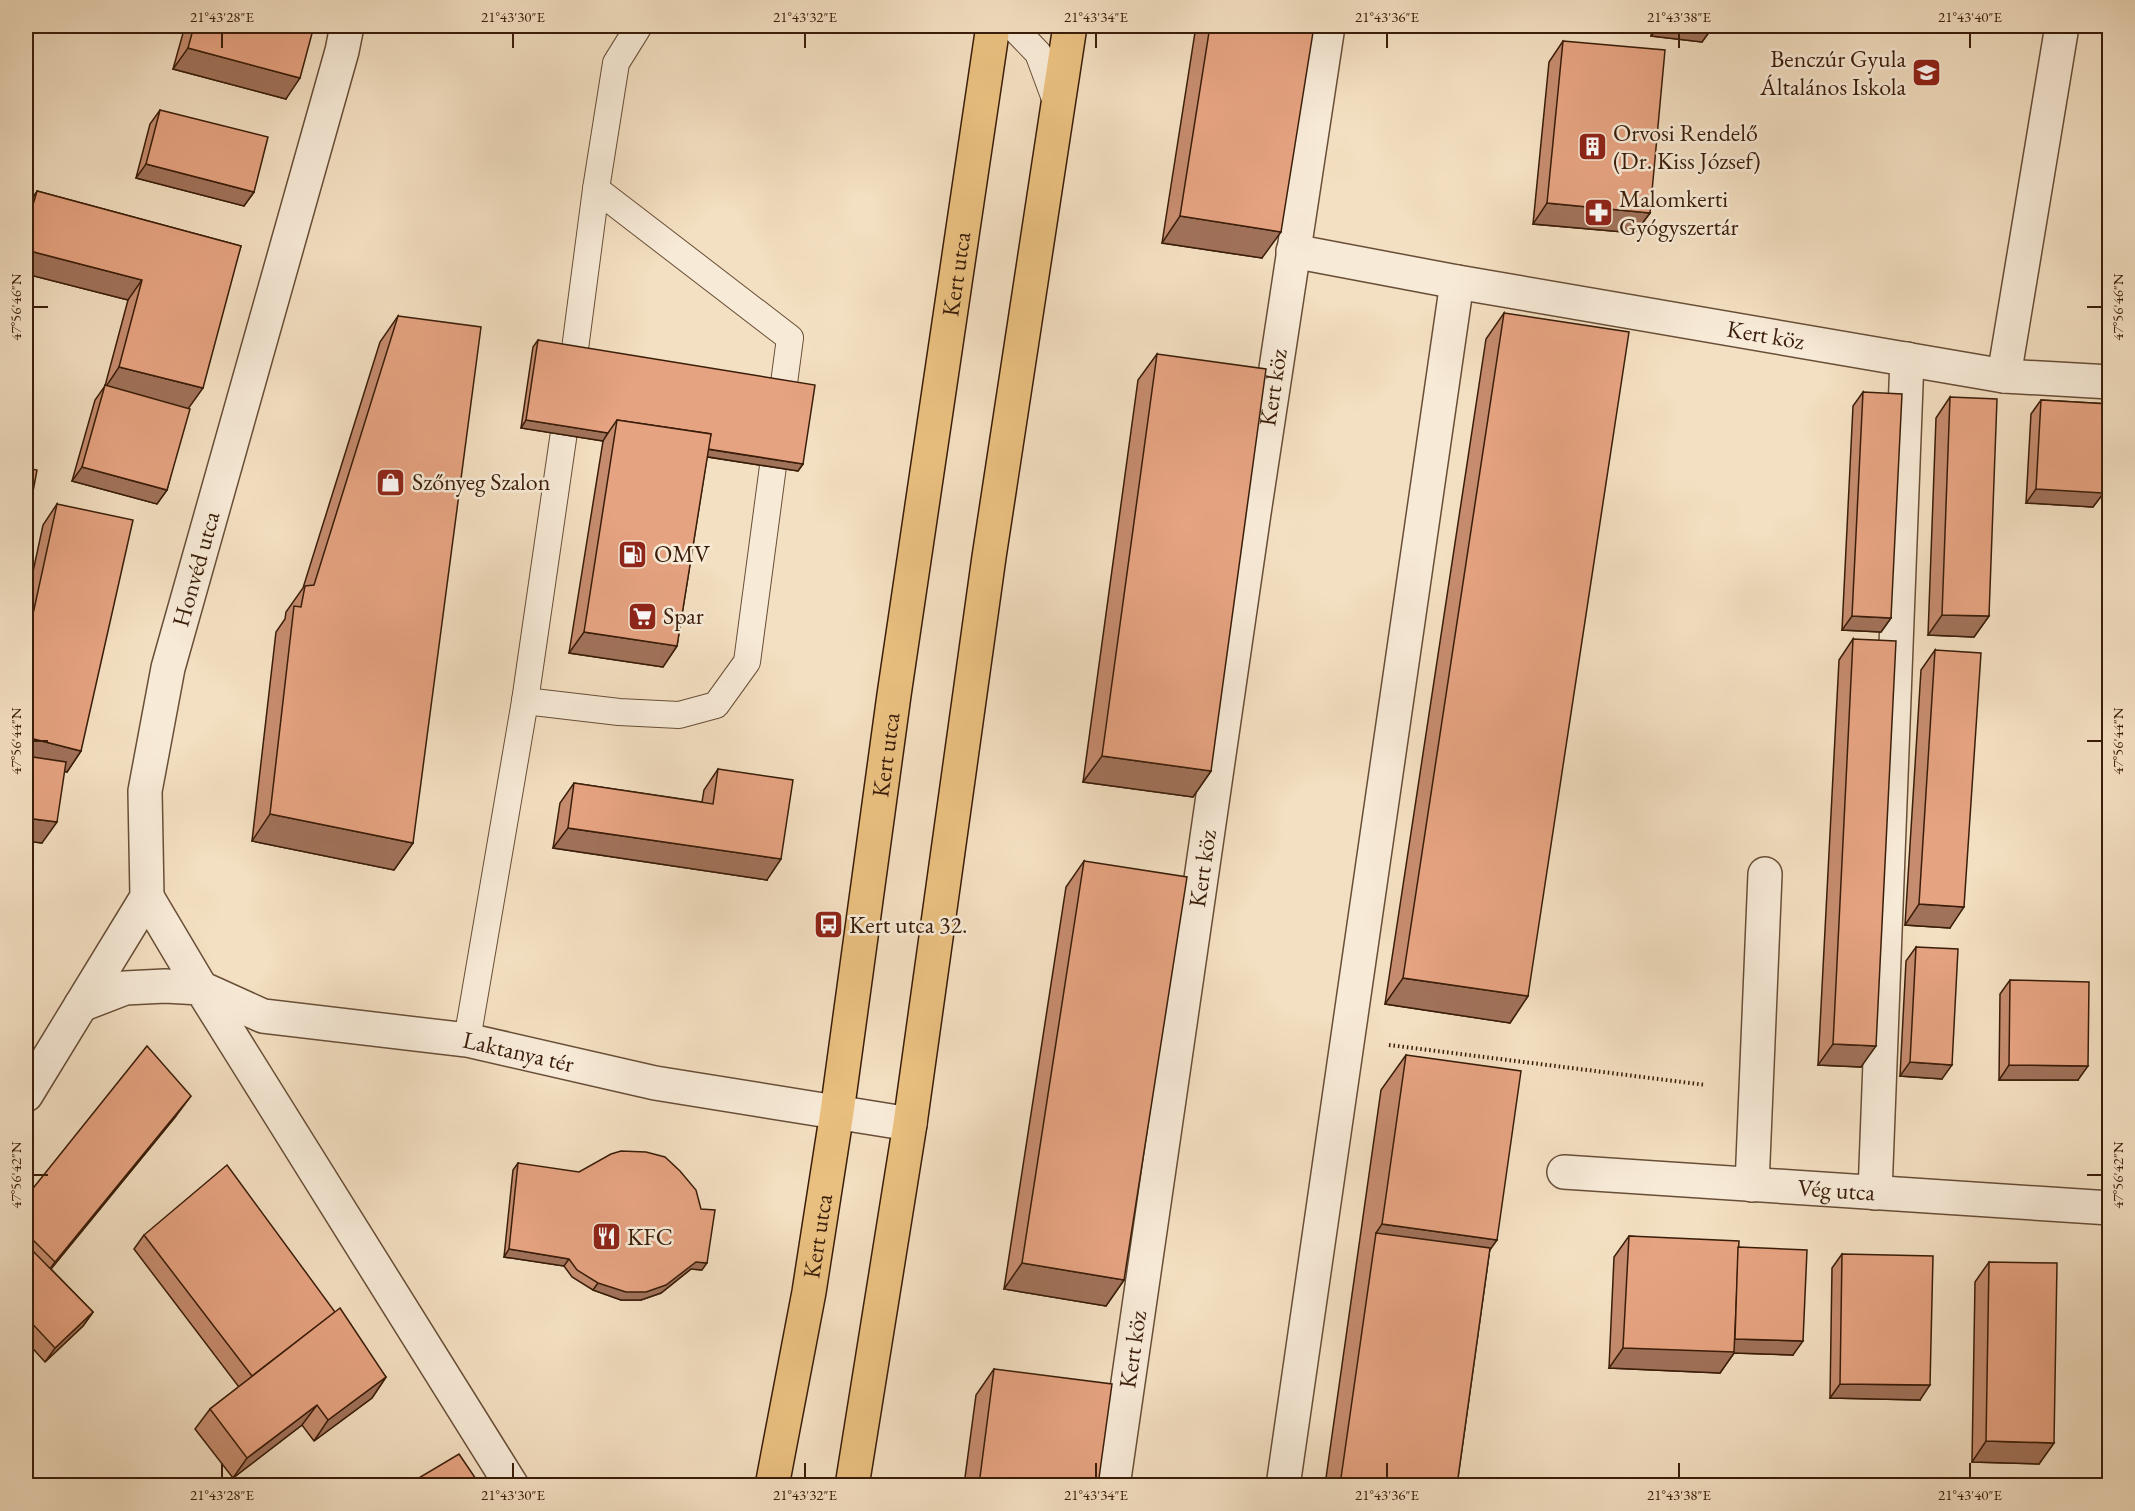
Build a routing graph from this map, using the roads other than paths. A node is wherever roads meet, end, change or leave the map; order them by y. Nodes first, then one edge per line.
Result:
1 (347, 26) edge
2 (639, 26) edge
3 (993, 26) edge
4 (1012, 26) edge
5 (1070, 26) edge
6 (1328, 26) edge
7 (2062, 26) edge
8 (1058, 107) junction
9 (596, 189) junction
10 (1293, 251) junction
11 (1457, 282) junction
12 (1907, 359) junction
13 (2004, 376) junction
14 (2109, 382) edge
15 (525, 701) junction
16 (1765, 874) dead end
17 (147, 897) junction
18 (201, 988) junction
19 (81, 1005) junction
20 (467, 1041) junction
21 (26, 1095) edge
22 (837, 1112) junction
23 (910, 1124) junction
24 (1564, 1172) dead end
25 (1752, 1185) junction
26 (1875, 1193) junction
27 (2109, 1208) edge
28 (512, 1485) edge
29 (772, 1485) edge
30 (852, 1485) edge
31 (1113, 1485) edge
32 (1283, 1485) edge

1 - 17 street, Honvéd utca
2 - 9 lane
3 - 22 main road, Kert utca
4 - 8 lane
5 - 8 main road
6 - 10 street, Kert köz
7 - 13 street
8 - 23 main road
9 - 15 lane
9 - 15 lane
10 - 11 street, Kert köz
10 - 31 street, Kert köz
11 - 12 street, Kert köz
11 - 32 street
12 - 13 street, Kert köz
12 - 26 street
13 - 14 street, Kert köz
15 - 20 lane
16 - 25 street
17 - 18 street
17 - 19 street
18 - 19 street
18 - 20 street, Laktanya tér
18 - 28 street
19 - 21 street
20 - 22 street, Laktanya tér
22 - 23 street, Laktanya tér
22 - 29 main road, Kert utca
23 - 30 main road
24 - 25 street, Vég utca
25 - 26 street, Vég utca
26 - 27 street, Vég utca

